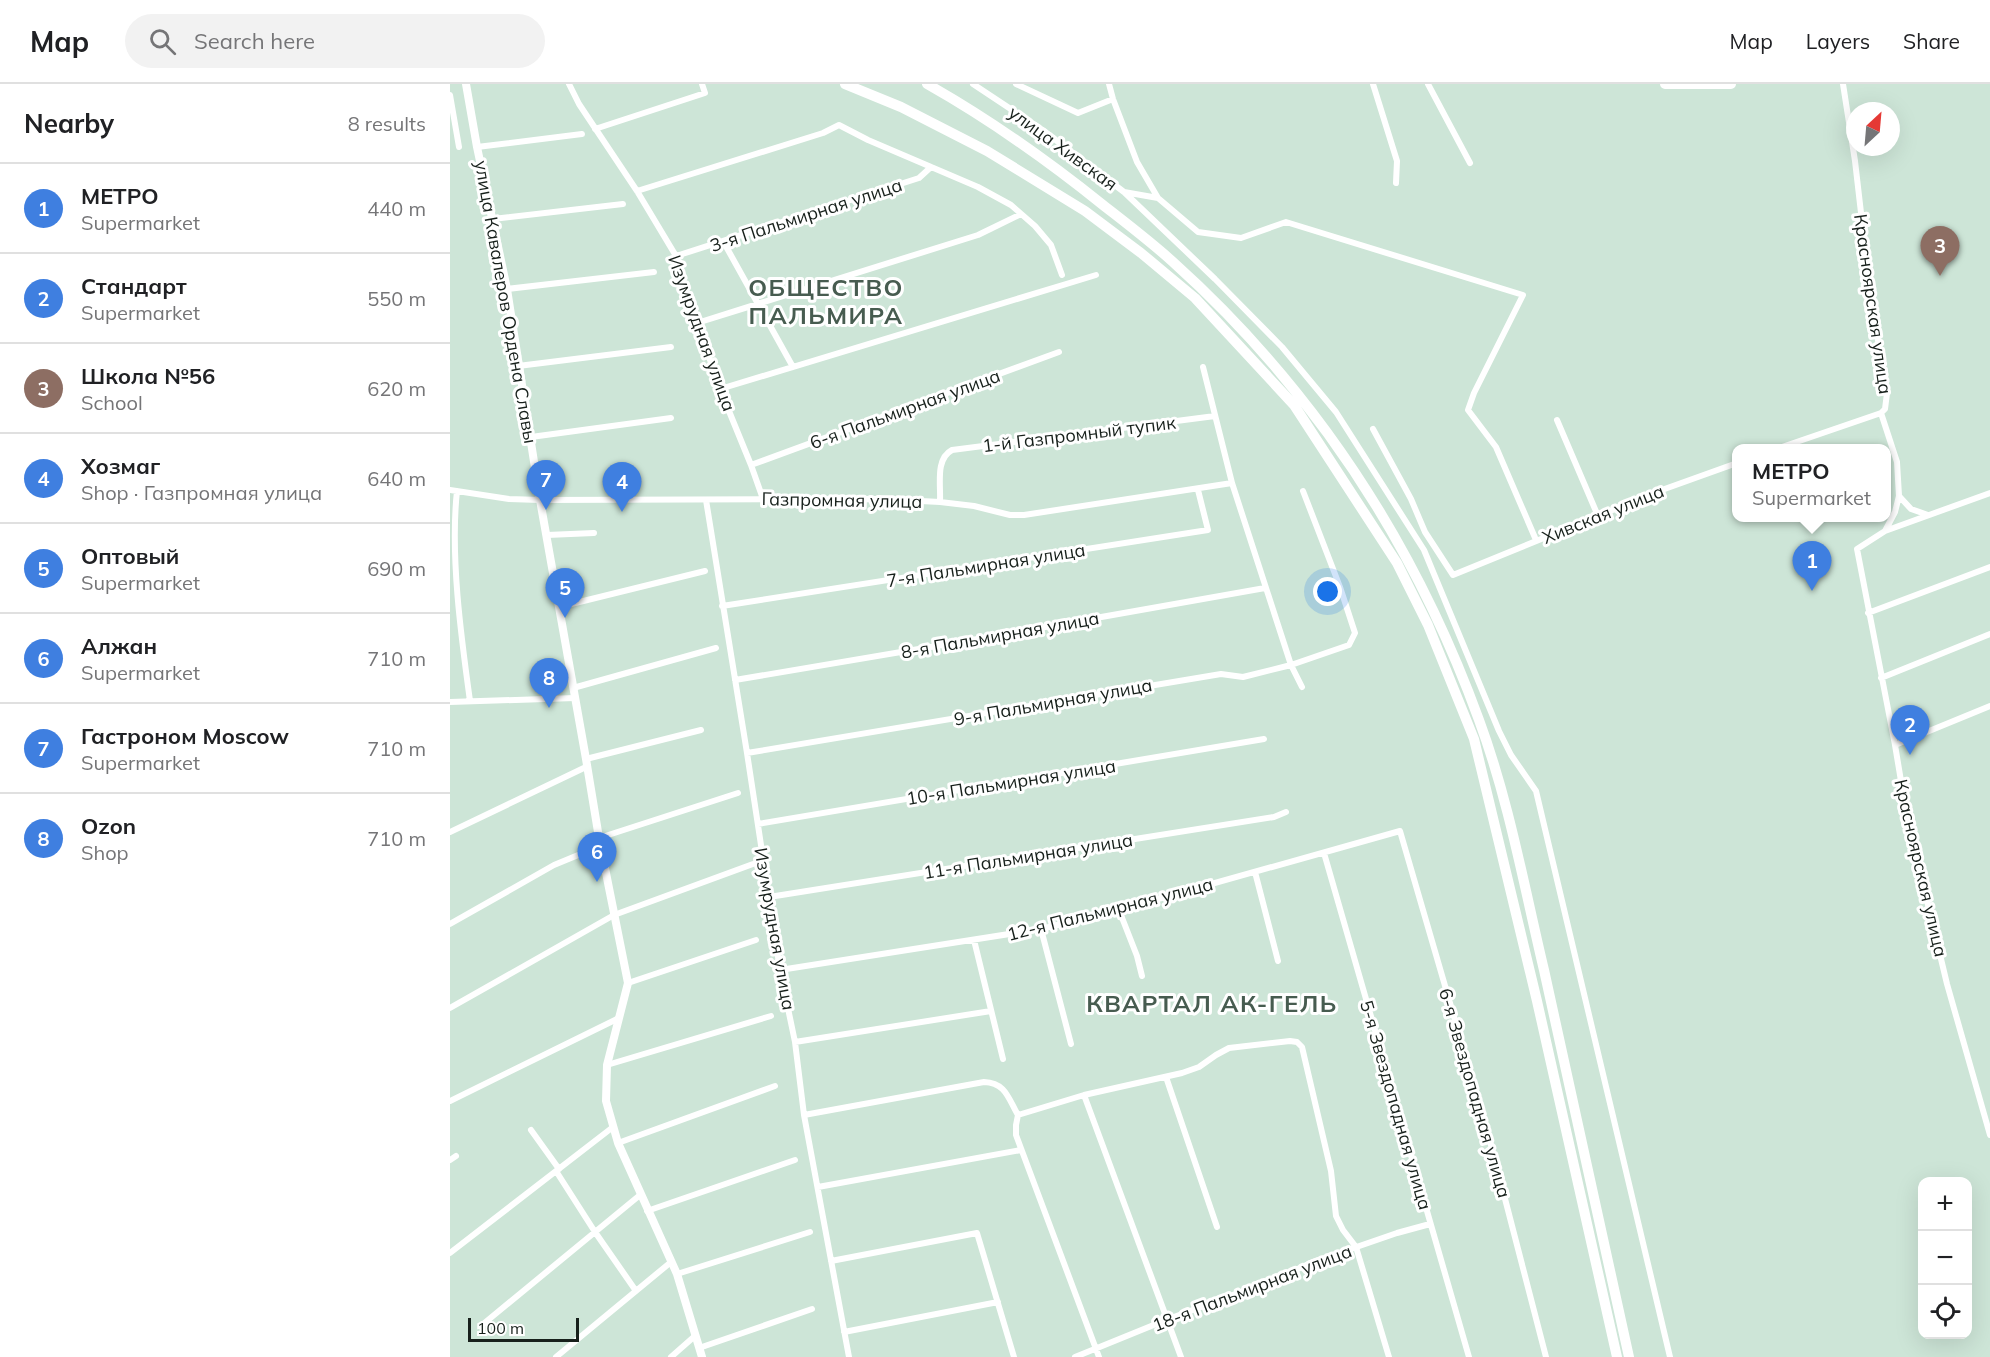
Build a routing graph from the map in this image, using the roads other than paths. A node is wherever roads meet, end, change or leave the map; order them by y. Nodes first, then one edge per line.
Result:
1 (466, 84) edge
2 (569, 84) edge
3 (702, 84) edge
4 (845, 84) edge
5 (927, 84) edge
6 (973, 84) edge
7 (1016, 84) edge
8 (1109, 84) edge
9 (1373, 84) edge
10 (1428, 84) edge
11 (1665, 84) edge
12 (1731, 84) edge
13 (1844, 84) edge
14 (450, 95) edge
15 (1113, 99) junction
16 (595, 129) junction
17 (582, 134) dead end
18 (459, 147) dead end
19 (477, 147) junction
20 (1470, 163) dead end
21 (931, 167) junction
22 (1396, 183) dead end
23 (637, 191) junction
24 (1124, 192) junction
25 (1158, 198) junction
26 (623, 204) dead end
27 (1021, 214) junction
28 (493, 219) junction
29 (723, 241) junction
30 (676, 256) junction
31 (654, 272) dead end
32 (1062, 275) dead end
33 (1096, 275) dead end
34 (507, 289) junction
35 (759, 304) junction
36 (697, 323) junction
37 (671, 347) dead end
38 (1059, 352) dead end
39 (518, 366) junction
40 (793, 367) junction
41 (1203, 367) dead end
42 (720, 389) junction
43 (1881, 413) junction
44 (1215, 416) junction
45 (671, 418) dead end
46 (1557, 420) dead end
47 (1373, 429) dead end
48 (531, 437) junction
49 (1791, 444) edge
50 (751, 465) junction
51 (1732, 465) edge
52 (1232, 483) junction
53 (1198, 490) junction
54 (453, 491) edge
55 (1303, 491) dead end
56 (1990, 493) edge
57 (1899, 496) junction
58 (763, 499) junction
59 (540, 500) junction
60 (706, 501) junction
61 (940, 502) junction
62 (1929, 515) junction
63 (1598, 516) junction
64 (1891, 520) edge
65 (1890, 522) edge
66 (1885, 531) junction
67 (594, 533) dead end
68 (547, 535) junction
69 (1536, 540) junction
70 (1990, 567) edge
71 (705, 571) dead end
72 (1265, 588) junction
73 (722, 606) junction
74 (559, 607) junction
75 (1868, 613) junction
76 (1990, 634) edge
77 (716, 648) dead end
78 (1291, 665) junction
79 (1881, 678) junction
80 (735, 680) junction
81 (1302, 687) dead end
82 (573, 688) junction
83 (575, 698) junction
84 (470, 701) junction
85 (450, 702) edge
86 (1990, 706) edge
87 (701, 730) dead end
88 (1264, 739) dead end
89 (1895, 745) junction
90 (747, 753) junction
91 (587, 762) junction
92 (738, 793) dead end
93 (1286, 812) dead end
94 (758, 824) junction
95 (1400, 831) joint
96 (450, 832) edge
97 (599, 842) junction
98 (1324, 853) junction
99 (753, 864) dead end
100 (1255, 872) junction
101 (769, 897) junction
102 (1119, 910) junction
103 (614, 915) junction
104 (450, 924) edge
105 (1041, 929) junction
106 (756, 940) dead end
107 (974, 940) junction
108 (1278, 961) dead end
109 (780, 970) junction
110 (1142, 976) dead end
111 (628, 983) junction
112 (450, 1008) edge
113 (991, 1011) junction
114 (771, 1016) dead end
115 (619, 1018) junction
116 (795, 1042) junction
117 (1071, 1044) dead end
118 (1003, 1059) dead end
119 (607, 1065) junction
120 (1166, 1077) junction
121 (775, 1086) dead end
122 (1084, 1095) junction
123 (450, 1101) edge
124 (804, 1115) junction
125 (1018, 1115) junction
126 (613, 1127) junction
127 (531, 1130) dead end
128 (1990, 1135) edge
129 (618, 1143) junction
130 (1021, 1150) junction
131 (795, 1160) dead end
132 (557, 1170) junction
133 (818, 1187) junction
134 (640, 1195) junction
135 (646, 1211) junction
136 (1430, 1224) junction
137 (1217, 1227) dead end
138 (595, 1232) junction
139 (810, 1232) dead end
140 (1356, 1247) junction
141 (450, 1253) edge
142 (831, 1261) junction
143 (671, 1263) junction
144 (677, 1274) junction
145 (636, 1291) junction
146 (998, 1302) junction
147 (812, 1309) dead end
148 (1166, 1320) junction
149 (482, 1325) dead end
150 (844, 1332) junction
151 (696, 1335) junction
152 (1096, 1349) junction
153 (700, 1353) edge
154 (556, 1357) edge
155 (671, 1357) edge
156 (849, 1357) edge
157 (1014, 1357) edge
158 (1075, 1357) edge
159 (1099, 1357) edge
160 (1181, 1357) edge
161 (1389, 1357) edge
162 (1469, 1357) edge
163 (1546, 1357) edge
164 (1617, 1357) edge
165 (1629, 1357) edge
166 (1670, 1357) edge

1 - 19 street, улица Кавалеров Ордена Славы
2 - 16 street, Изумрудная улица
3 - 16 street
4 - 164 main road
5 - 165 main road
6 - 24 street, улица Хивская
7 - 15 street
8 - 15 street
9 - 22 street
10 - 20 street
11 - 12 main road
13 - 43 street, Красноярская улица
14 - 18 street
15 - 25 street
16 - 23 street, Изумрудная улица
17 - 19 street
19 - 28 street, улица Кавалеров Ордена Славы
21 - 23 street
21 - 27 street
21 - 29 street, 3-я Пальмирная улица
23 - 30 street, Изумрудная улица
24 - 25 street, улица Хивская
24 - 166 street
25 - 69 street
26 - 28 street
27 - 32 street
27 - 35 street
28 - 34 street, улица Кавалеров Ордена Славы
29 - 30 street, 3-я Пальмирная улица
29 - 35 street
30 - 36 street, Изумрудная улица
31 - 34 street
33 - 40 street
34 - 39 street, улица Кавалеров Ордена Славы
35 - 36 street
35 - 40 street
36 - 42 street, Изумрудная улица
37 - 39 street
38 - 50 street, 6-я Пальмирная улица
39 - 48 street, улица Кавалеров Ордена Славы
40 - 42 street
41 - 44 street
42 - 50 street, Изумрудная улица
43 - 49 street
43 - 57 street, Красноярская улица
44 - 52 street
44 - 61 street, 1-й Газпромный тупик
45 - 48 street
46 - 63 street
47 - 69 street, Хивская улица
48 - 59 street, улица Кавалеров Ордена Славы
50 - 58 street, Изумрудная улица
51 - 63 street, Хивская улица
52 - 53 street, Газпромная улица
52 - 72 street
53 - 61 street, Газпромная улица
53 - 73 street, 7-я Пальмирная улица
54 - 59 street, Газпромная улица
54 - 84 street
55 - 78 street, 9-я Пальмирная улица
56 - 62 street
57 - 62 street
57 - 64 street, Красноярская улица
58 - 60 street, Газпромная улица
58 - 61 street, Газпромная улица
59 - 60 street, Газпромная улица
59 - 68 street, улица Кавалеров Ордена Славы
60 - 73 street, Изумрудная улица
62 - 66 street
63 - 69 street, Хивская улица
65 - 66 street, Красноярская улица
66 - 75 street, Красноярская улица
67 - 68 street
68 - 74 street, улица Кавалеров Ордена Славы
70 - 75 street
71 - 74 street
72 - 78 street
72 - 80 street, 8-я Пальмирная улица
73 - 80 street, Изумрудная улица
74 - 82 street, улица Кавалеров Ордена Славы
75 - 79 street, Красноярская улица
76 - 79 street
77 - 82 street
78 - 81 street
78 - 90 street, 9-я Пальмирная улица
79 - 89 street, Красноярская улица
80 - 90 street, Изумрудная улица
82 - 83 street, улица Кавалеров Ордена Славы
83 - 84 street
83 - 91 street, улица Кавалеров Ордена Славы
84 - 85 street
86 - 89 street
87 - 91 street
88 - 94 street, 10-я Пальмирная улица
89 - 128 street, Красноярская улица
90 - 94 street, Изумрудная улица
91 - 96 street
91 - 97 street, улица Кавалеров Ордена Славы
92 - 97 street
93 - 101 street, 11-я Пальмирная улица
94 - 101 street, Изумрудная улица
95 - 98 street, 12-я Пальмирная улица
95 - 163 street, 6-я Звездопадная улица
97 - 103 street, улица Кавалеров Ордена Славы
97 - 104 street
98 - 100 street, 12-я Пальмирная улица
98 - 136 street, 5-я Звездопадная улица
99 - 103 street
100 - 102 street, 12-я Пальмирная улица
100 - 108 street
101 - 109 street, Изумрудная улица
102 - 105 street, 12-я Пальмирная улица
102 - 110 street
103 - 111 street, улица Кавалеров Ордена Славы
103 - 112 street
105 - 107 street, 12-я Пальмирная улица
105 - 117 street
106 - 111 street
107 - 109 street, 12-я Пальмирная улица
107 - 113 street
109 - 116 street, Изумрудная улица
111 - 115 street, улица Кавалеров Ордена Славы
113 - 116 street
113 - 118 street
114 - 119 street
115 - 119 street, улица Кавалеров Ордена Славы
115 - 123 street
116 - 124 street, Изумрудная улица
119 - 126 street, улица Кавалеров Ордена Славы
120 - 122 street
120 - 137 street
120 - 140 street
121 - 129 street
122 - 125 street
122 - 148 street
124 - 125 street
124 - 133 street, Изумрудная улица
125 - 130 street
126 - 129 street, улица Кавалеров Ордена Славы
126 - 132 street
127 - 132 street
129 - 134 street, улица Кавалеров Ордена Славы
130 - 133 street
130 - 152 street
131 - 135 street
132 - 138 street
132 - 141 street
133 - 142 street, Изумрудная улица
134 - 135 street, улица Кавалеров Ордена Славы
134 - 138 street
135 - 143 street, улица Кавалеров Ордена Славы
136 - 140 street, 18-я Пальмирная улица
136 - 162 street, 5-я Звездопадная улица
138 - 145 street
138 - 149 street
139 - 144 street
140 - 148 street, 18-я Пальмирная улица
140 - 161 street
142 - 146 street
142 - 150 street, Изумрудная улица
143 - 144 street, улица Кавалеров Ордена Славы
143 - 145 street
144 - 151 street, улица Кавалеров Ордена Славы
145 - 154 street
146 - 150 street
146 - 157 street
147 - 153 street
148 - 152 street, 18-я Пальмирная улица
148 - 160 street
150 - 156 street, Изумрудная улица
151 - 153 street, улица Кавалеров Ордена Славы
151 - 155 street
152 - 158 street, 18-я Пальмирная улица
152 - 159 street

